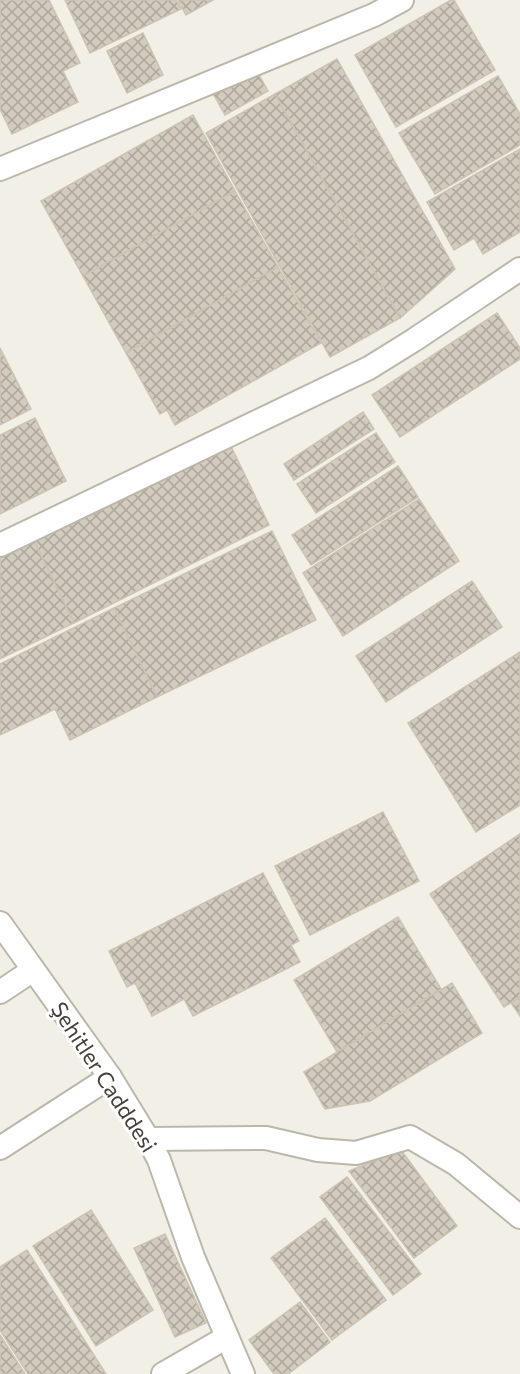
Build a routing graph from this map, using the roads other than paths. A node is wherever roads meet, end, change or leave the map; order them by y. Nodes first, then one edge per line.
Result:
1 (402, 0) edge
2 (0, 169) edge
3 (520, 269) edge
4 (0, 545) edge
5 (0, 923) edge
6 (33, 970) junction
7 (0, 992) edge
8 (110, 1077) junction
9 (148, 1139) junction
10 (0, 1148) edge
11 (520, 1217) edge
12 (226, 1336) junction
13 (163, 1374) edge
14 (243, 1374) edge

1 - 2 street
3 - 4 street
5 - 6 street, Şehitler Cadddesi
6 - 7 street
6 - 8 street, Şehitler Cadddesi
8 - 9 street, Şehitler Cadddesi
8 - 10 street
9 - 11 street
9 - 12 street, Şehitler Cadddesi
12 - 13 street
12 - 14 street, Şehitler Cadddesi

